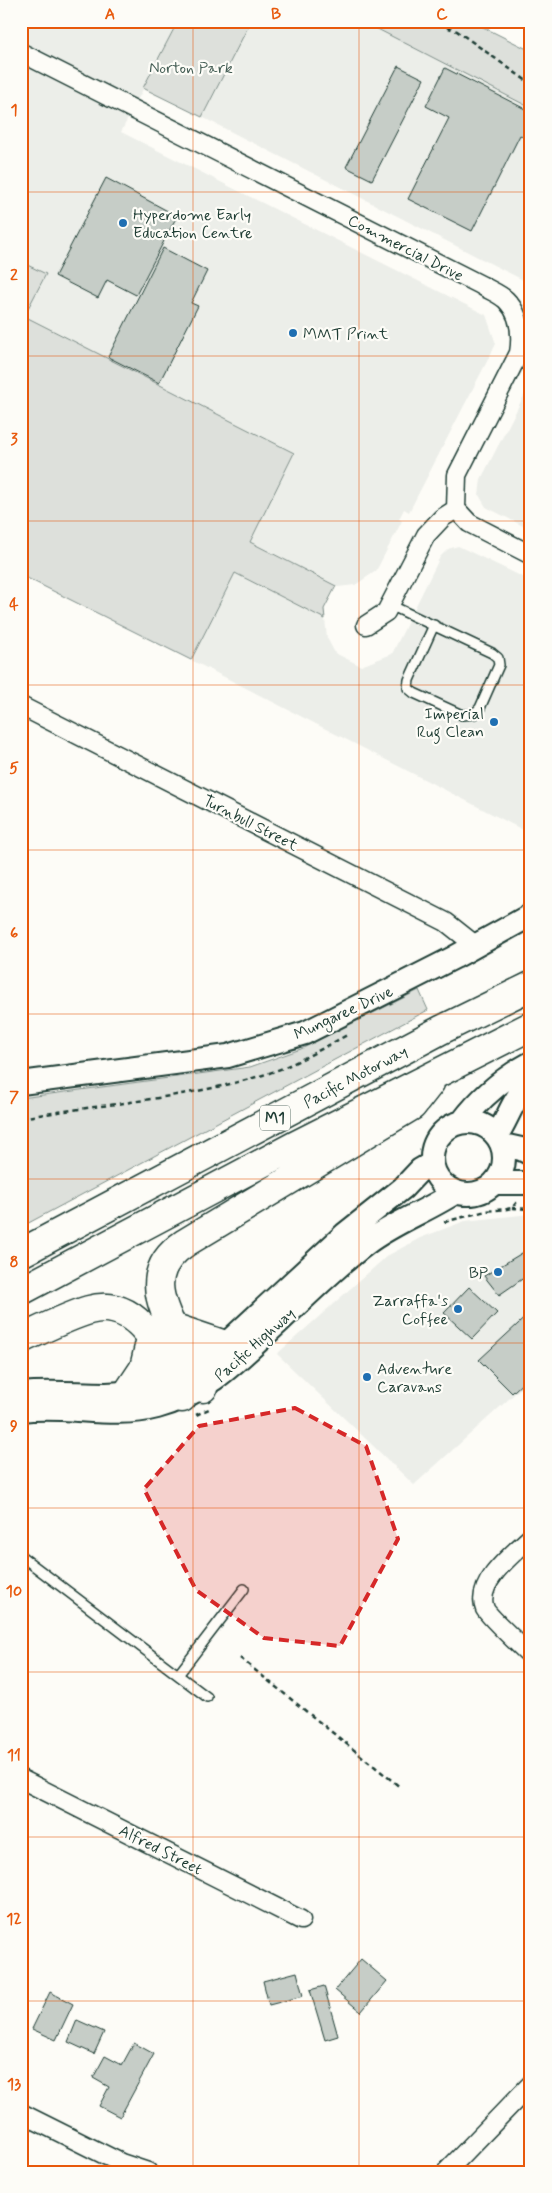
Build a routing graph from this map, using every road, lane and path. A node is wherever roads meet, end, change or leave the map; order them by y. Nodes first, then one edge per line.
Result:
1 (430, 21) edge
2 (22, 53) edge
3 (531, 84) edge
4 (456, 509) junction
5 (531, 555) edge
6 (390, 605) junction
7 (366, 625) dead end
8 (434, 625) junction
9 (21, 706) edge
10 (531, 915) edge
11 (475, 945) junction
12 (531, 986) edge
13 (531, 1026) edge
14 (531, 1064) edge
15 (438, 1072) junction
16 (531, 1082) edge
17 (21, 1083) edge
18 (462, 1122) junction
19 (500, 1140) junction
20 (531, 1154) edge
21 (432, 1163) junction
22 (495, 1183) junction
23 (531, 1183) edge
24 (456, 1192) junction
25 (512, 1208) dead end
26 (531, 1209) edge
27 (21, 1253) edge
28 (21, 1291) edge
29 (161, 1333) junction
30 (21, 1339) edge
31 (225, 1345) junction
32 (188, 1383) junction
33 (128, 1392) junction
34 (21, 1394) edge
35 (21, 1410) edge
36 (531, 1537) edge
37 (21, 1556) edge
38 (244, 1589) dead end
39 (531, 1656) edge
40 (240, 1658) dead end
41 (178, 1675) junction
42 (208, 1697) dead end
43 (21, 1780) edge
44 (400, 1787) dead end
45 (301, 1920) dead end
46 (531, 2084) edge
47 (21, 2113) edge
48 (148, 2172) edge
49 (446, 2172) edge

1 - 3 path
2 - 4 street, Commercial Drive
4 - 5 street
4 - 6 street
6 - 7 street
6 - 8 lane
8 - 8 lane
9 - 11 street, Turnbull Street
10 - 11 street, Mungaree Drive
11 - 17 street, Mungaree Drive
12 - 27 highway, Pacific Motorway / M1
13 - 15 highway, Pacific Motorway / M1
14 - 18 street
15 - 28 highway, Pacific Motorway / M1
15 - 29 highway
16 - 19 street
18 - 19 street
18 - 21 street
19 - 20 street
19 - 22 street
21 - 24 street
21 - 31 street, Pacific Highway
22 - 23 street
22 - 24 street
24 - 32 street, Pacific Highway
25 - 26 path
29 - 30 highway
29 - 31 highway
29 - 32 highway
29 - 33 highway
31 - 32 street, Pacific Highway
32 - 33 street, Pacific Highway
32 - 35 street, Pacific Highway
33 - 34 street, Pacific Highway
36 - 39 street
37 - 41 lane
38 - 41 lane
40 - 44 path
41 - 42 lane
43 - 45 street, Alfred Street
46 - 49 street
47 - 48 street

